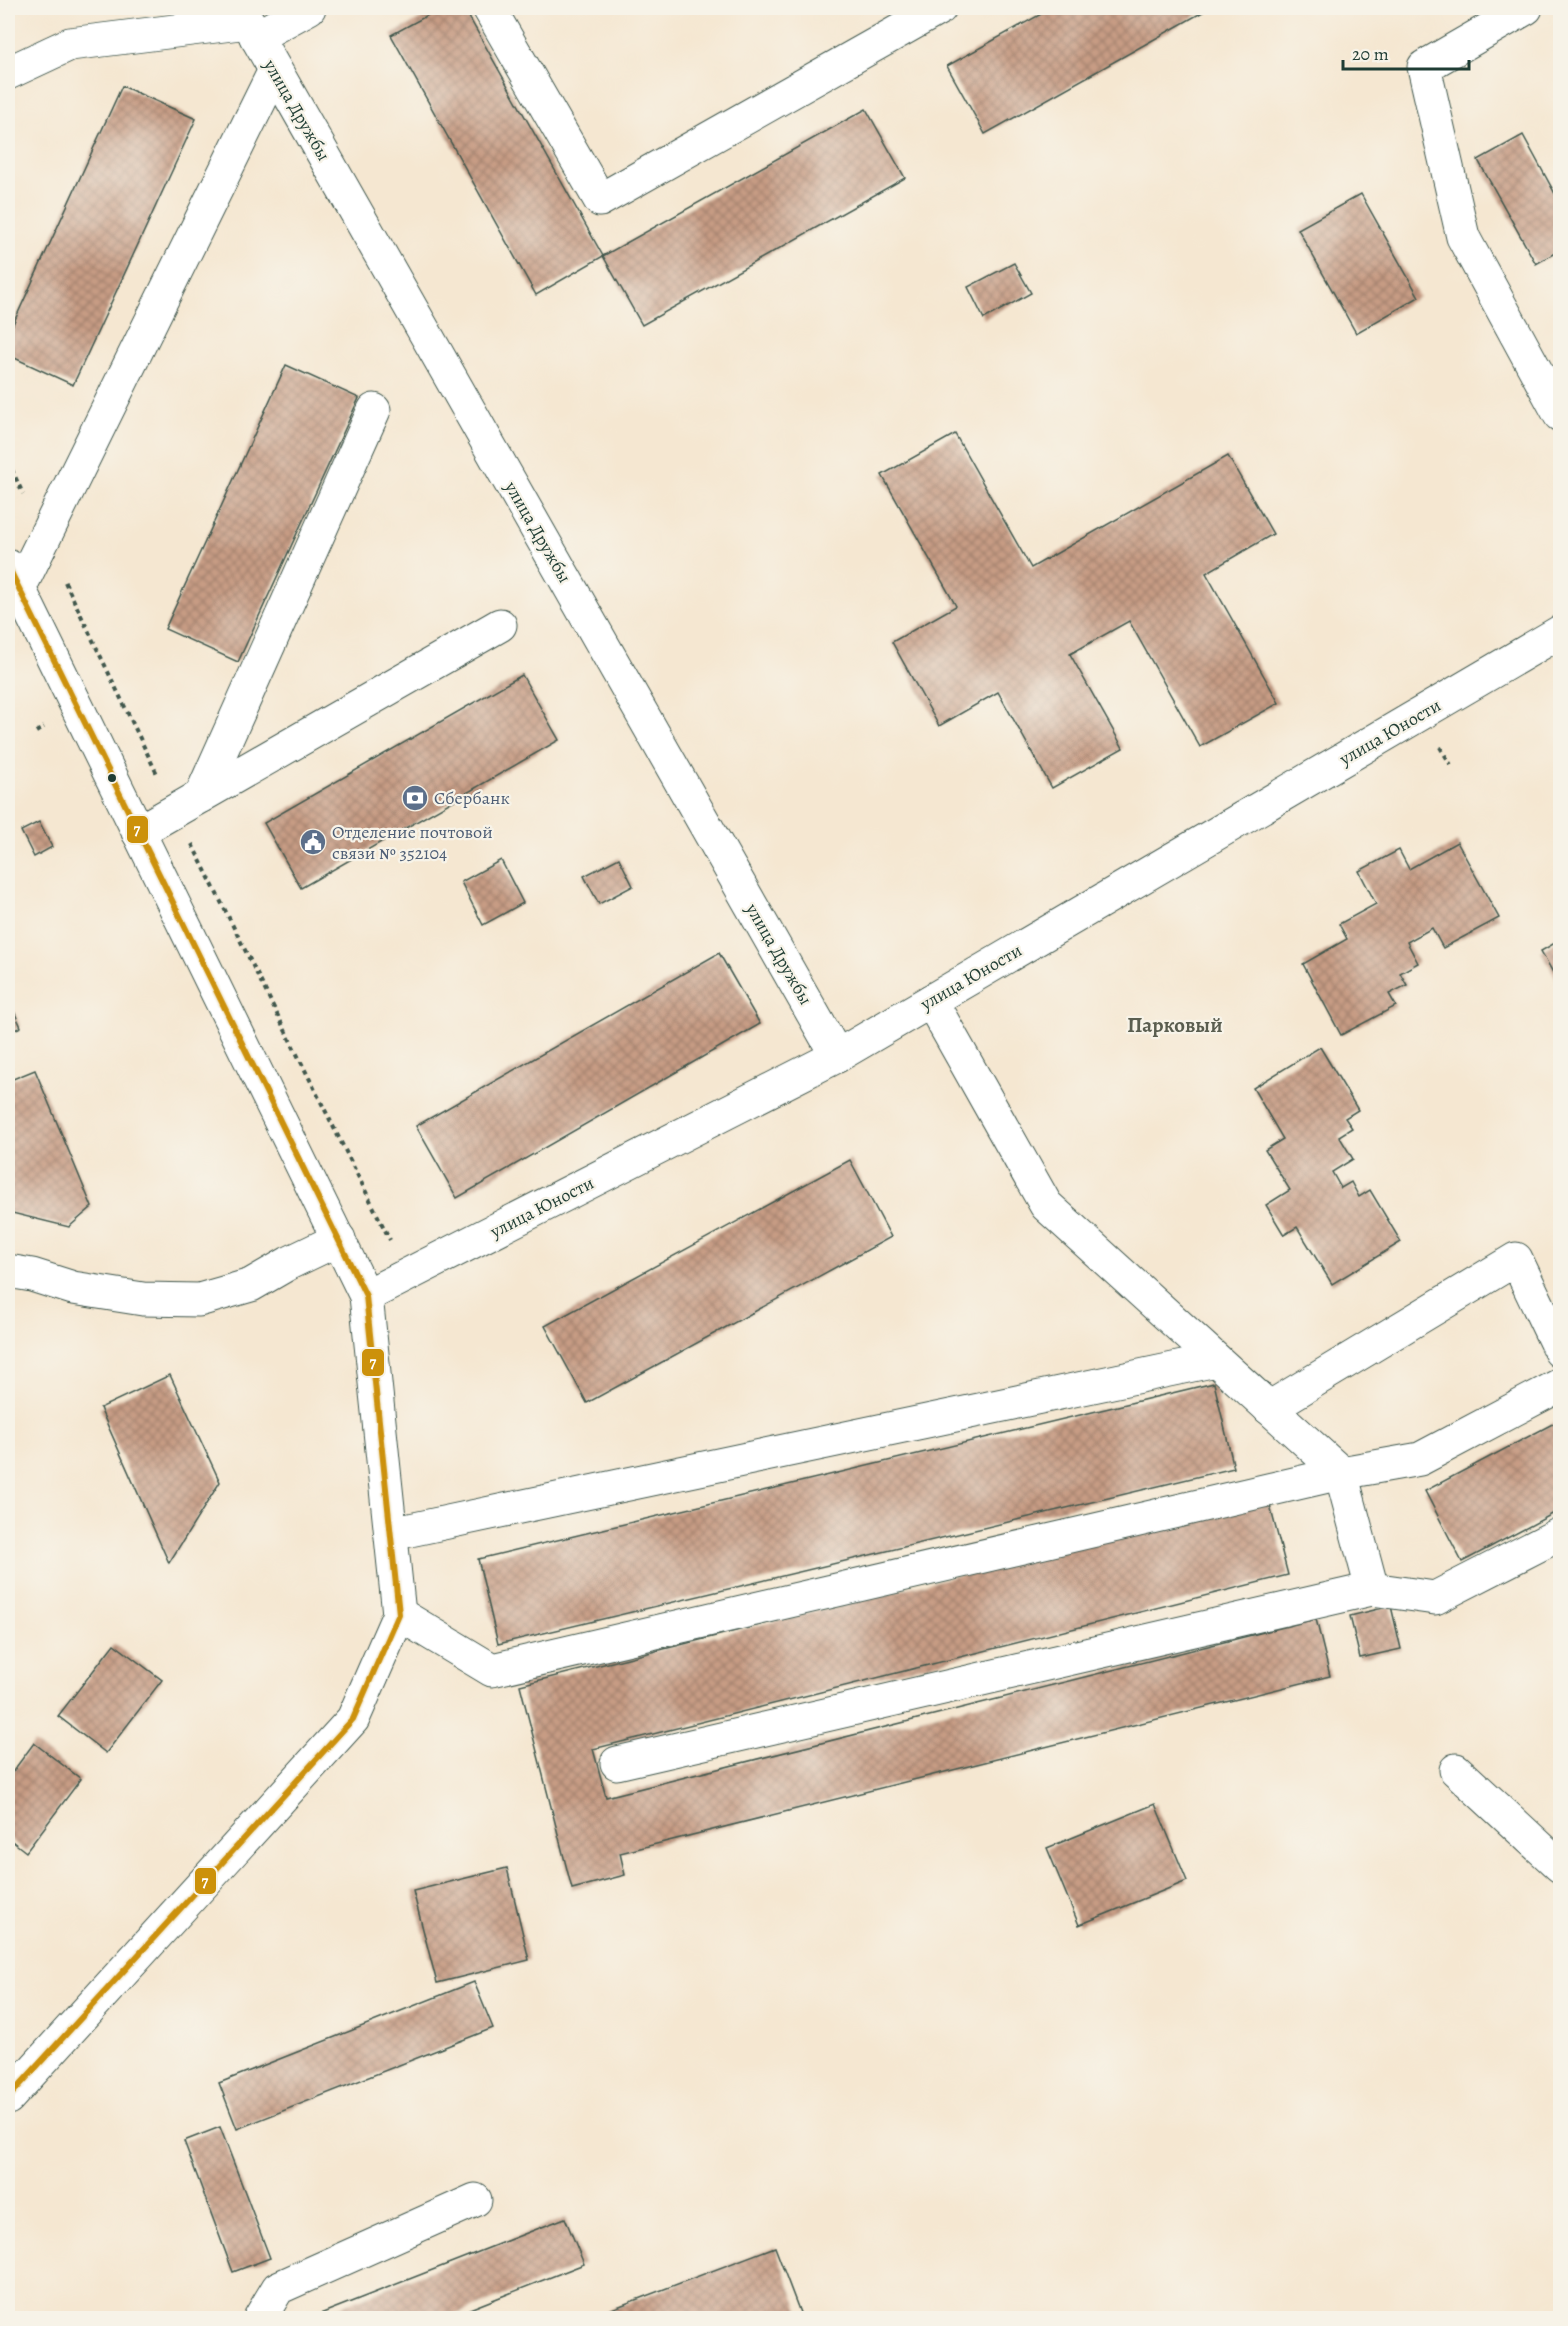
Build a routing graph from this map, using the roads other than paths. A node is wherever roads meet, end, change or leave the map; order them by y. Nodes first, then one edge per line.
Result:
1 (309, 8) edge
2 (489, 8) edge
3 (940, 8) edge
4 (1526, 8) edge
5 (248, 22) edge
6 (275, 70) junction
7 (8, 73) edge
8 (374, 410) dead end
9 (1560, 415) edge
10 (13, 578) edge
11 (500, 625) dead end
12 (1560, 632) edge
13 (188, 803) junction
14 (138, 832) junction
15 (931, 1000) junction
16 (837, 1056) junction
17 (339, 1239) junction
18 (8, 1271) edge
19 (366, 1296) junction
20 (1560, 1351) edge
21 (1216, 1360) junction
22 (1560, 1385) edge
23 (1269, 1408) junction
24 (1341, 1473) junction
25 (391, 1534) junction
26 (1560, 1534) edge
27 (1372, 1589) junction
28 (399, 1614) junction
29 (617, 1763) dead end
30 (1456, 1770) dead end
31 (1560, 1866) edge
32 (8, 2098) edge
33 (475, 2200) dead end
34 (260, 2319) edge

1 - 5 street
2 - 3 street
4 - 9 street
5 - 6 street, улица Дружбы
5 - 7 street
6 - 10 street
6 - 16 street, улица Дружбы
8 - 13 street
10 - 14 street
11 - 13 street
12 - 15 street, улица Юности
13 - 14 street
14 - 17 street
15 - 16 street, улица Юности
15 - 21 street
16 - 19 street, улица Юности
17 - 18 street
17 - 19 street
19 - 25 street
20 - 23 street
21 - 23 street
21 - 25 street
22 - 24 street
23 - 24 street
24 - 27 street
24 - 28 street
25 - 28 street
26 - 27 street
27 - 29 street
28 - 32 street
30 - 31 street
33 - 34 street

